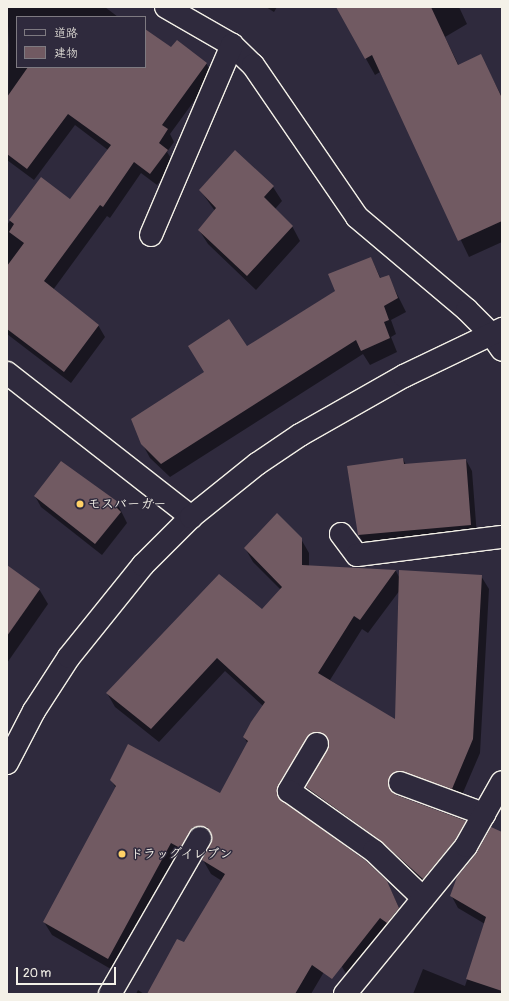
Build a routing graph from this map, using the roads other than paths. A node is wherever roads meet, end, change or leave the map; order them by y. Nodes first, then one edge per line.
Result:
1 (166, 7) edge
2 (232, 45) junction
3 (151, 235) dead end
4 (498, 338) edge
5 (7, 373) edge
6 (191, 517) junction
7 (341, 534) dead end
8 (502, 537) edge
9 (317, 744) dead end
10 (7, 763) edge
11 (502, 782) edge
12 (400, 783) dead end
13 (484, 814) junction
14 (200, 838) dead end
15 (423, 898) junction
16 (110, 994) edge
17 (345, 994) edge

1 - 2 street
2 - 3 street
2 - 4 street
4 - 6 street
5 - 6 street
6 - 10 street
7 - 8 street
9 - 15 street
11 - 13 street
12 - 13 street
13 - 15 street
14 - 16 street
15 - 17 street

